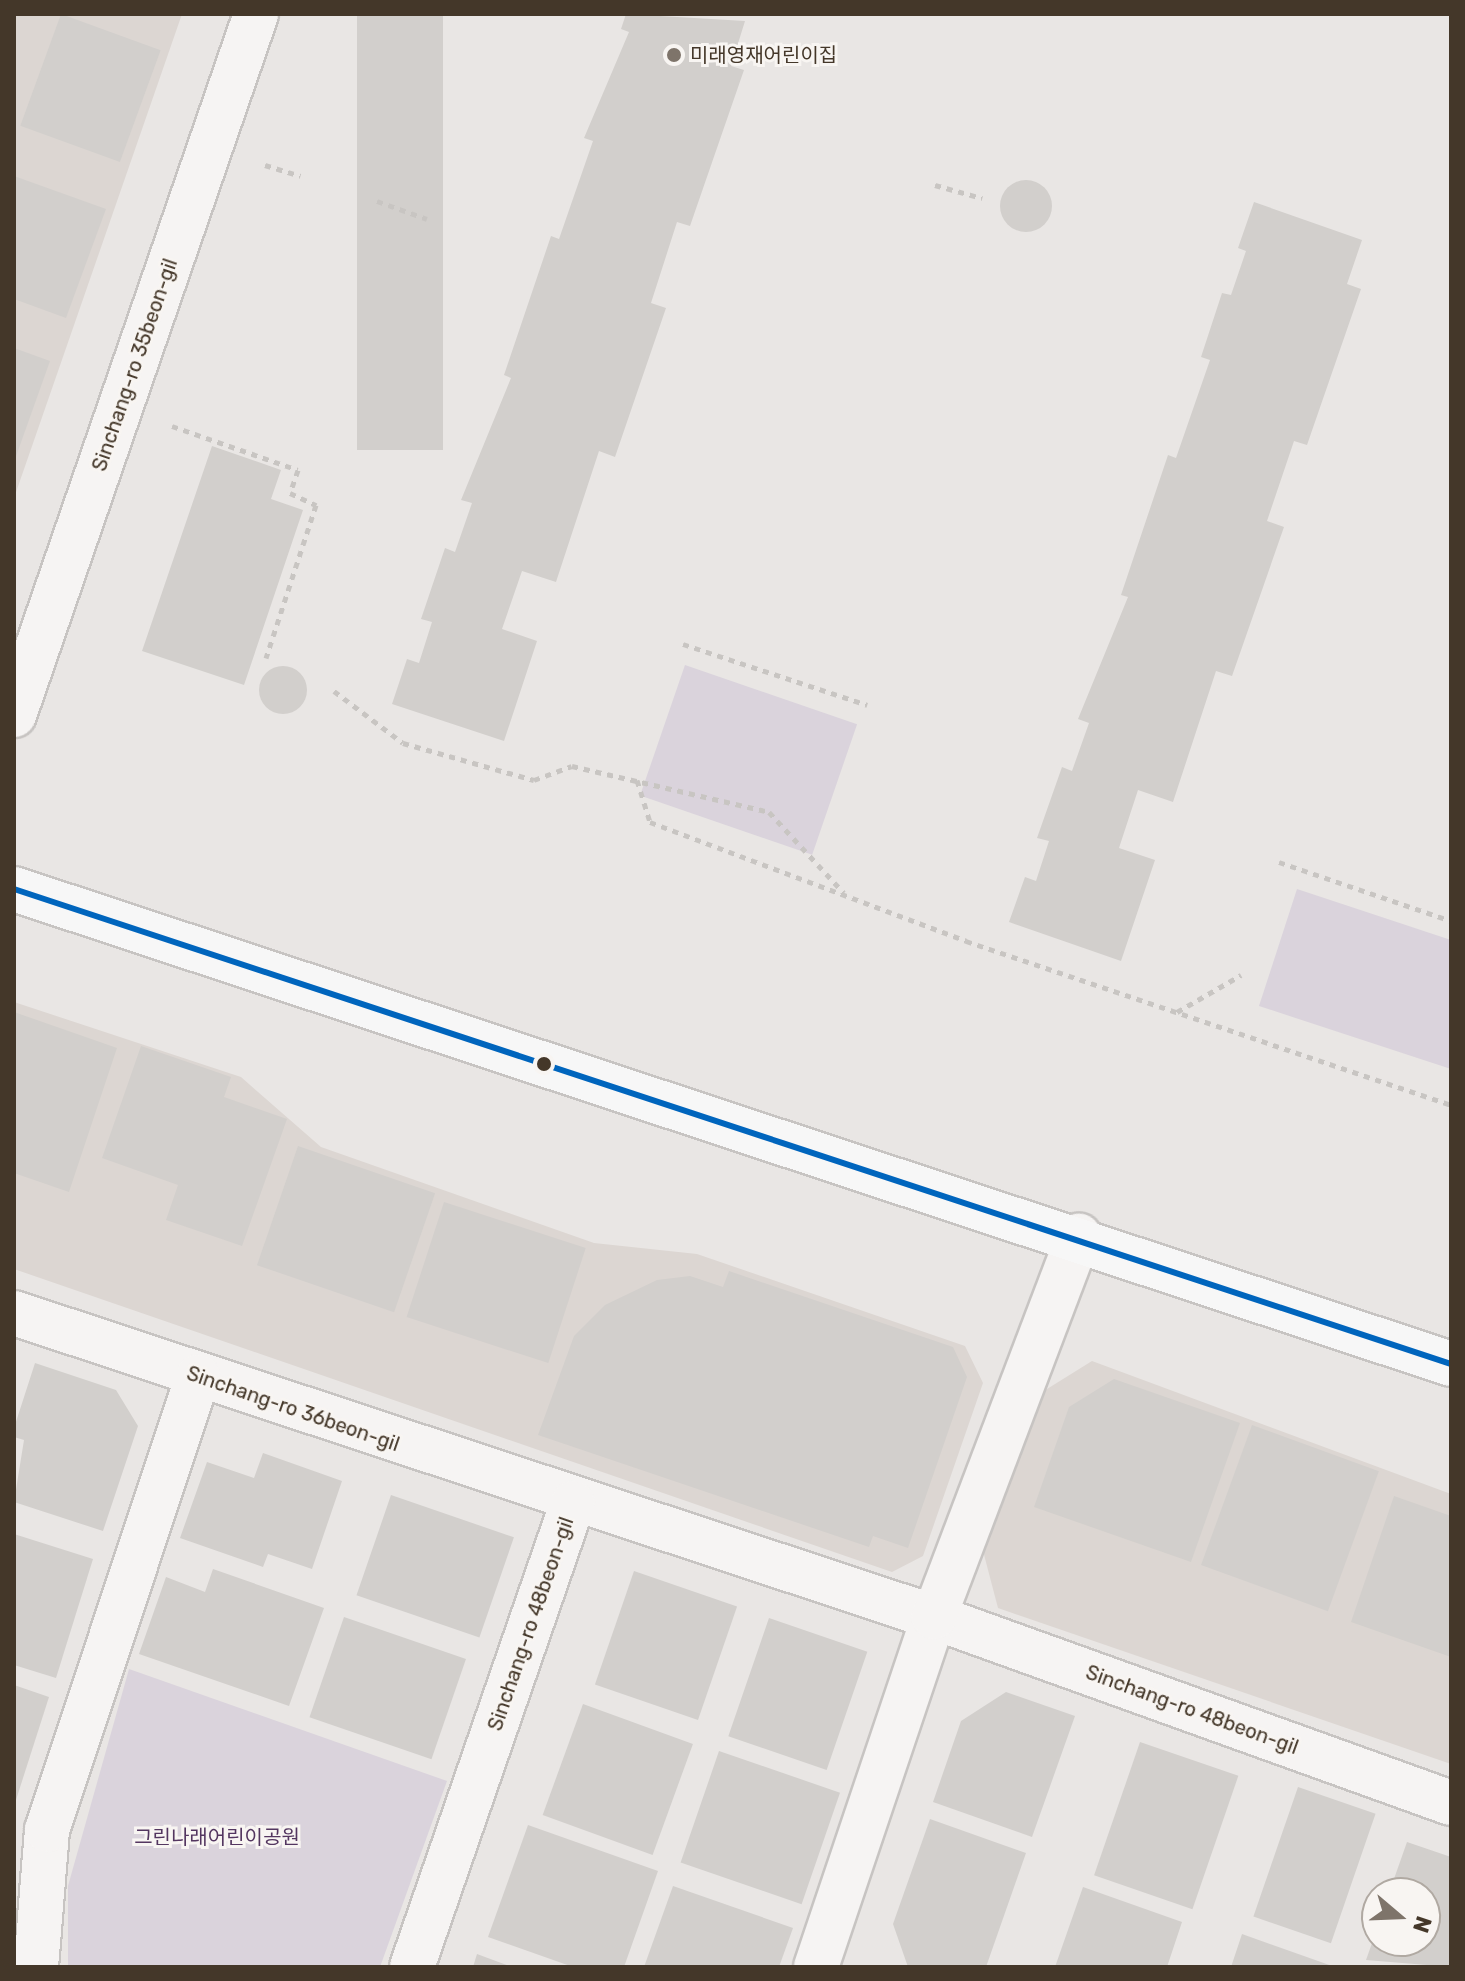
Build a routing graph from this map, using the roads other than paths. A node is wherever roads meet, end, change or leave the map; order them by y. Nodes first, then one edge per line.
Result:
1 (256, 14) edge
2 (14, 715) edge
3 (14, 889) edge
4 (1079, 1236) junction
5 (14, 1313) edge
6 (1451, 1364) edge
7 (198, 1377) junction
8 (573, 1503) junction
9 (934, 1617) junction
10 (1451, 1803) edge
11 (36, 1967) edge
12 (412, 1967) edge
13 (816, 1967) edge

1 - 2 street, Sinchang-ro 35beon-gil
3 - 4 main road
4 - 6 main road
4 - 9 street
5 - 7 street, Sinchang-ro 36beon-gil
7 - 8 street, Sinchang-ro 36beon-gil
7 - 11 street
8 - 9 street, Sinchang-ro 48beon-gil
8 - 12 street, Sinchang-ro 48beon-gil
9 - 10 street, Sinchang-ro 48beon-gil
9 - 13 street

